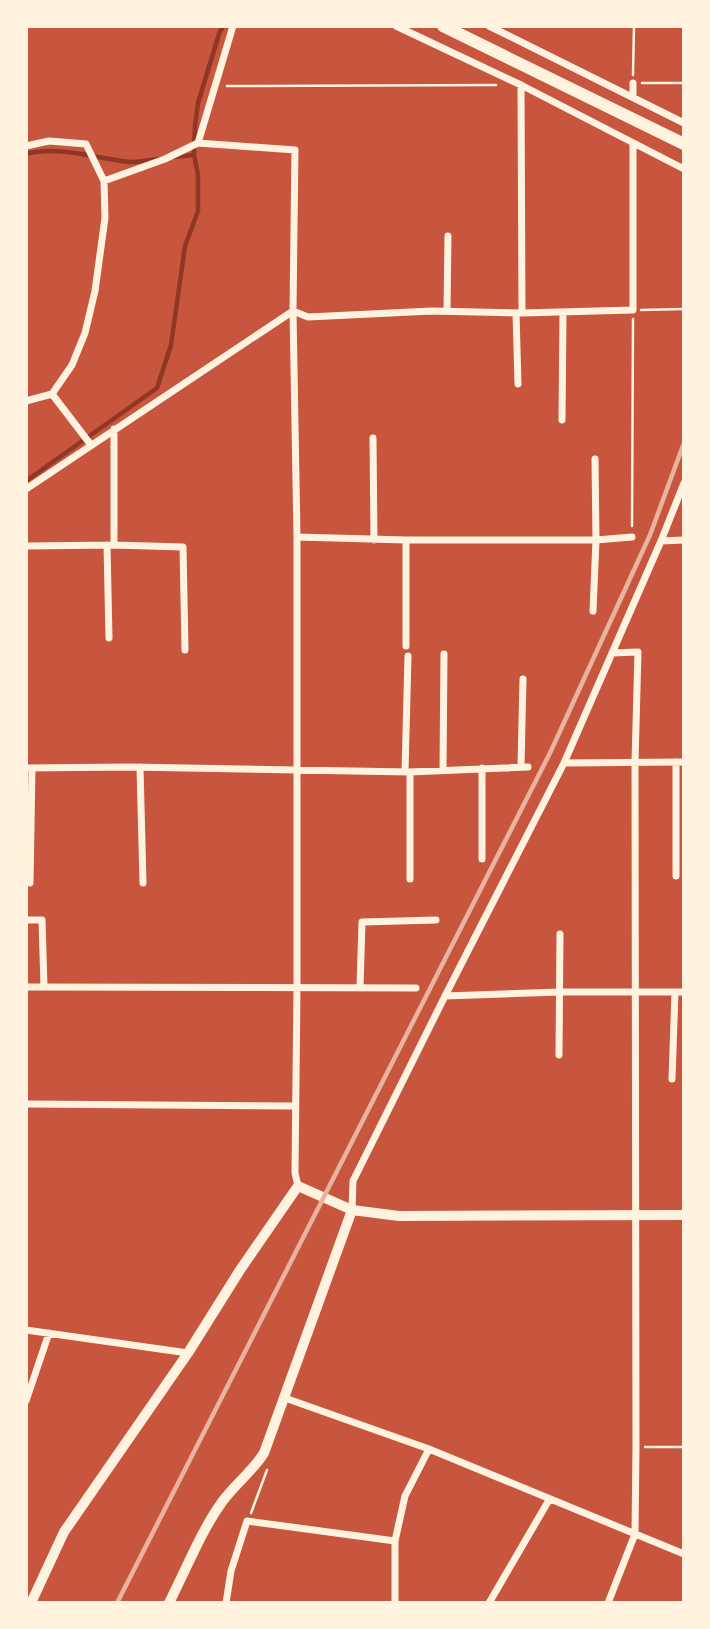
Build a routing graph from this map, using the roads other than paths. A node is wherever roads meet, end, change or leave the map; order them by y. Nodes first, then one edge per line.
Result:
1 (233, 26) edge
2 (396, 26) edge
3 (443, 26) edge
4 (489, 26) edge
5 (633, 83) road end
6 (521, 85) junction
7 (633, 97) junction
8 (684, 123) edge
9 (198, 143) junction
10 (633, 143) junction
11 (684, 144) edge
12 (26, 146) edge
13 (684, 169) edge
14 (104, 181) junction
15 (448, 236) dead end
16 (293, 311) junction
17 (447, 311) junction
18 (563, 312) junction
19 (519, 313) junction
20 (518, 384) dead end
21 (52, 394) junction
22 (26, 401) edge
23 (562, 420) dead end
24 (114, 429) junction
25 (373, 438) dead end
26 (91, 446) junction
27 (596, 459) dead end
28 (684, 483) edge
29 (26, 489) edge
30 (297, 537) junction
31 (632, 537) road end
32 (374, 540) junction
33 (406, 540) junction
34 (596, 540) junction
35 (684, 540) edge
36 (661, 541) junction
37 (110, 545) junction
38 (26, 546) edge
39 (593, 611) dead end
40 (109, 638) dead end
41 (406, 646) dead end
42 (185, 650) dead end
43 (612, 653) junction
44 (444, 654) dead end
45 (408, 656) dead end
46 (523, 679) dead end
47 (635, 762) junction
48 (680, 762) edge
49 (564, 763) junction
50 (140, 767) junction
51 (29, 768) edge
52 (482, 768) junction
53 (296, 769) junction
54 (443, 770) junction
55 (408, 772) junction
56 (482, 859) dead end
57 (676, 876) dead end
58 (410, 879) dead end
59 (30, 883) dead end
60 (143, 883) dead end
61 (26, 920) edge
62 (436, 920) dead end
63 (560, 934) dead end
64 (297, 986) junction
65 (26, 987) edge
66 (44, 987) junction
67 (360, 987) junction
68 (416, 988) dead end
69 (560, 992) junction
70 (636, 992) junction
71 (680, 992) edge
72 (445, 996) junction
73 (559, 1055) dead end
74 (672, 1079) dead end
75 (26, 1104) edge
76 (295, 1106) junction
77 (298, 1186) junction
78 (352, 1210) junction
79 (635, 1215) junction
80 (684, 1215) edge
81 (26, 1330) edge
82 (49, 1333) junction
83 (188, 1353) junction
84 (285, 1398) junction
85 (26, 1401) edge
86 (429, 1449) junction
87 (549, 1500) junction
88 (635, 1534) junction
89 (395, 1541) junction
90 (684, 1554) edge
91 (30, 1601) edge
92 (169, 1603) edge
93 (226, 1603) edge
94 (395, 1603) edge
95 (489, 1603) edge
96 (608, 1603) edge

1 - 9 street
2 - 6 street
3 - 11 main road
4 - 7 street
5 - 7 street
6 - 10 street
6 - 19 street
7 - 8 street
9 - 14 street
9 - 16 street
10 - 13 street
10 - 18 street
12 - 14 street
14 - 21 street
15 - 17 street
16 - 17 street
16 - 24 street
16 - 30 street
17 - 19 street
18 - 19 street
18 - 23 street
19 - 20 street
21 - 22 street
21 - 26 street
24 - 26 street
24 - 37 street
25 - 32 street
26 - 29 street
27 - 34 street
28 - 36 street
30 - 32 street
30 - 53 street
31 - 34 street
32 - 33 street
33 - 34 street
33 - 41 street
34 - 39 street
35 - 36 street
36 - 43 street
37 - 38 street
37 - 40 street
37 - 42 street
43 - 47 street
43 - 49 street
44 - 54 street
45 - 55 street
46 - 52 street
47 - 48 street
47 - 49 street
47 - 70 street
48 - 57 street
49 - 72 street
50 - 51 street
50 - 53 street
50 - 60 street
51 - 59 street
52 - 54 street
52 - 56 street
53 - 55 street
53 - 64 street
54 - 55 street
55 - 58 street
61 - 66 street
62 - 67 street
63 - 69 street
64 - 66 street
64 - 67 street
64 - 76 street
65 - 66 street
67 - 68 street
69 - 70 street
69 - 72 street
69 - 73 street
70 - 71 street
70 - 79 street
71 - 74 street
72 - 78 street
75 - 76 street
76 - 77 street
77 - 78 main road
77 - 83 main road
78 - 79 main road
78 - 84 street
79 - 80 main road
79 - 88 street
81 - 82 street
82 - 83 street
82 - 85 street
83 - 91 main road
84 - 86 street
84 - 92 street
86 - 87 street
86 - 89 street
87 - 88 street
87 - 95 street
88 - 90 street
88 - 96 street
89 - 93 street
89 - 94 street

